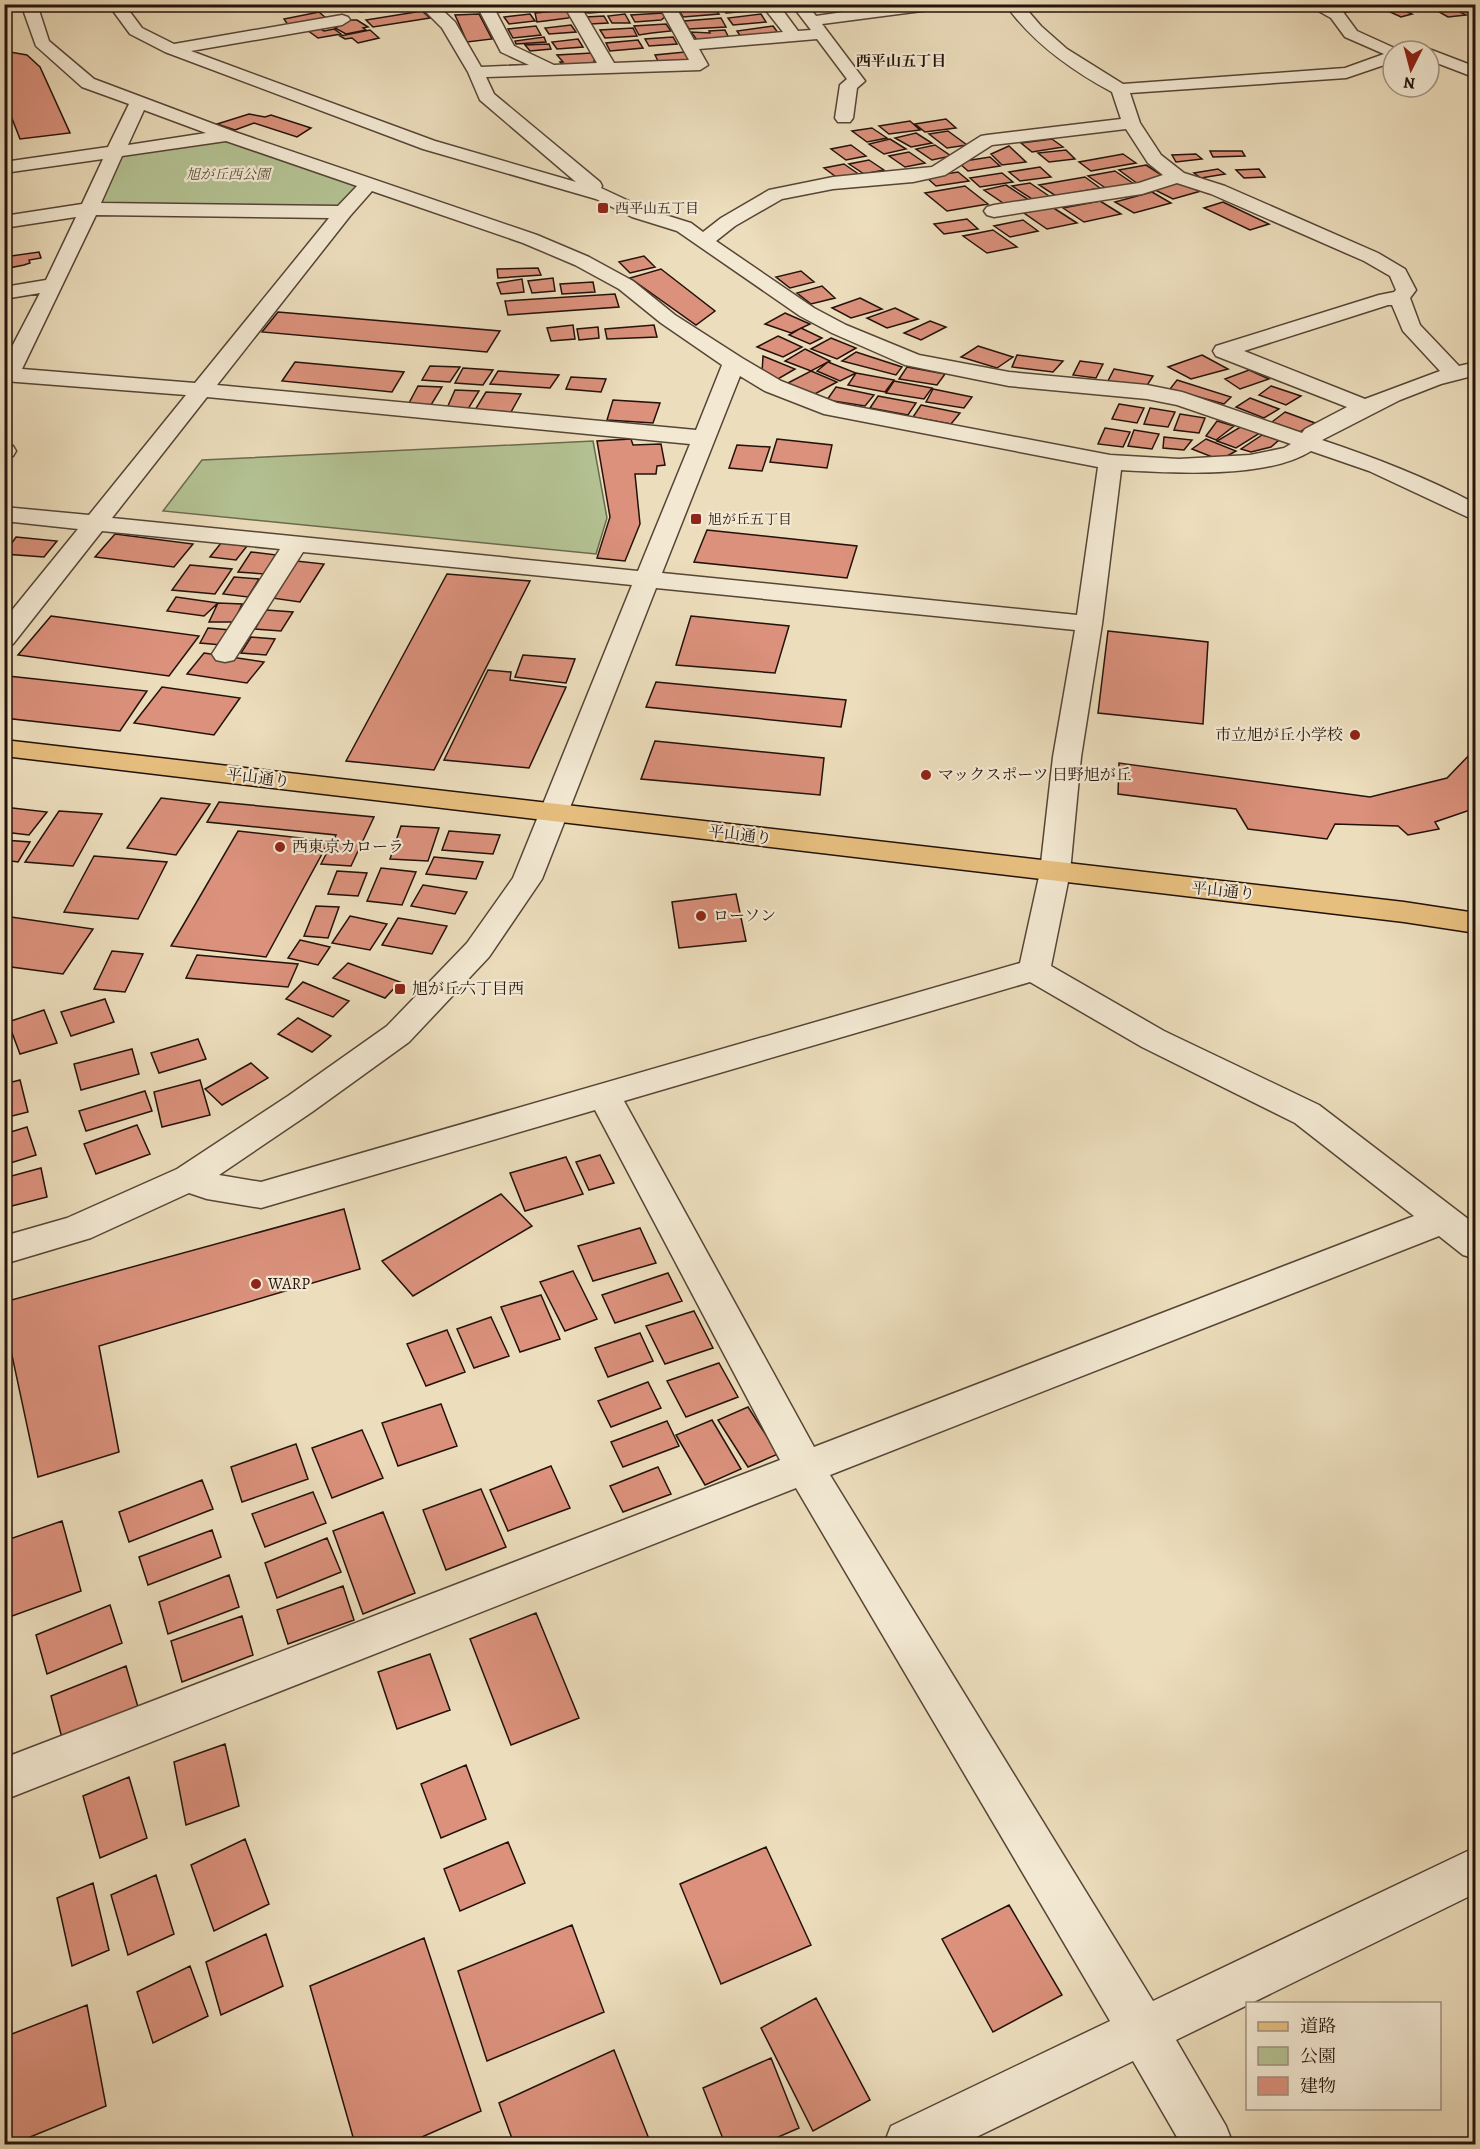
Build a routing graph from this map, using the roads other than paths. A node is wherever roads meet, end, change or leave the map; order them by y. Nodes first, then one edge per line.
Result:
1 (29, 4) edge
2 (116, 4) edge
3 (426, 4) edge
4 (531, 4) edge
5 (570, 4) edge
6 (666, 4) edge
7 (769, 4) edge
8 (799, 4) edge
9 (937, 4) edge
10 (1013, 4) edge
11 (1314, 4) edge
12 (486, 6) edge
13 (342, 20) dead end
14 (815, 28) junction
15 (794, 36) junction
16 (687, 45) junction
17 (1381, 48) edge
18 (171, 49) junction
19 (1441, 59) edge
20 (1381, 60) edge
21 (608, 68) junction
22 (550, 69) junction
23 (476, 72) junction
24 (1476, 73) edge
25 (1120, 88) junction
26 (138, 103) junction
27 (844, 118) dead end
28 (1131, 123) junction
29 (229, 136) junction
30 (116, 153) junction
31 (4, 168) edge
32 (1177, 177) junction
33 (369, 184) junction
34 (603, 195) junction
35 (88, 209) junction
36 (994, 211) dead end
37 (343, 212) junction
38 (4, 222) edge
39 (705, 240) junction
40 (54, 285) junction
41 (4, 293) edge
42 (1400, 298) junction
43 (734, 363) junction
44 (1476, 368) edge
45 (1453, 372) junction
46 (7, 374) edge
47 (200, 390) junction
48 (1364, 406) junction
49 (704, 438) junction
50 (1310, 442) junction
51 (1110, 462) junction
52 (4, 514) edge
53 (1476, 514) edge
54 (95, 524) junction
55 (296, 544) junction
56 (647, 580) junction
57 (1089, 624) junction
58 (4, 638) edge
59 (225, 654) dead end
60 (4, 748) edge
61 (555, 813) junction
62 (1055, 872) junction
63 (1476, 923) edge
64 (1034, 970) junction
65 (604, 1095) junction
66 (189, 1178) junction
67 (1442, 1220) junction
68 (1476, 1245) edge
69 (4, 1250) edge
70 (805, 1468) junction
71 (4, 1779) edge
72 (1476, 1869) edge
73 (1143, 2030) junction
74 (909, 2145) edge
75 (1208, 2145) edge

1 - 26 street
2 - 18 street
3 - 23 street
4 - 12 street
5 - 21 street
6 - 16 street
7 - 15 street
8 - 14 street
9 - 14 street
10 - 25 street
11 - 17 street
12 - 22 street
13 - 18 street
14 - 15 street
14 - 27 street
15 - 16 street
16 - 21 street
18 - 34 street
19 - 24 street
20 - 25 street
21 - 22 street
22 - 23 street
23 - 34 street
25 - 28 street
26 - 29 street
26 - 30 street
28 - 32 street
28 - 39 street
29 - 30 street
29 - 33 street
30 - 31 street
30 - 35 street
32 - 36 street
32 - 42 street
33 - 37 street
33 - 43 street
34 - 39 street
35 - 37 street
35 - 38 street
35 - 40 street
37 - 47 street
39 - 50 street
40 - 41 street
40 - 46 street
42 - 45 street
42 - 48 street
43 - 49 street
43 - 51 street
44 - 45 street
45 - 48 street
46 - 47 street
47 - 49 street
47 - 54 street
48 - 50 street
49 - 56 street
50 - 51 street
50 - 53 street
51 - 57 street
52 - 54 street
54 - 55 street
54 - 58 street
55 - 56 street
55 - 59 street
56 - 57 street
56 - 61 street
57 - 62 street
60 - 61 main road, 平山通り
61 - 62 main road, 平山通り
61 - 66 street
62 - 63 main road, 平山通り
62 - 64 street
64 - 65 street
64 - 67 street
65 - 66 street
65 - 70 street
66 - 69 street
67 - 68 street
67 - 70 street
70 - 71 street
70 - 73 street
72 - 73 street
73 - 74 street
73 - 75 street

